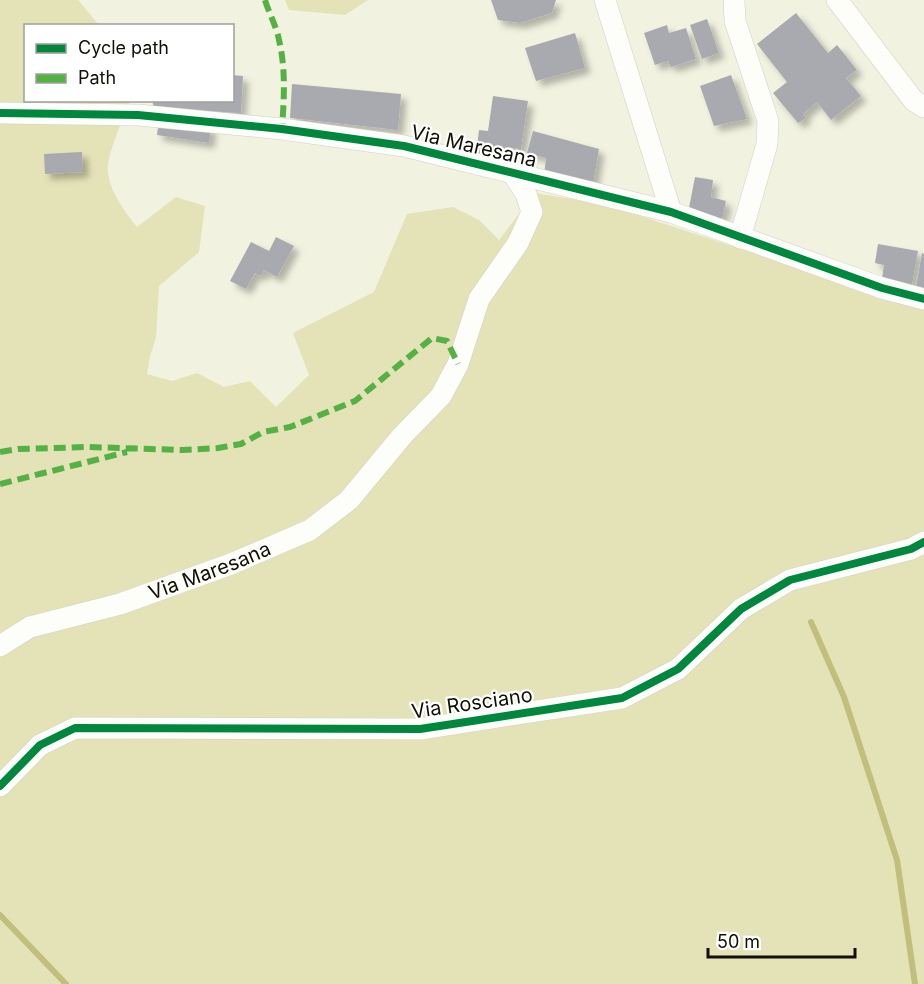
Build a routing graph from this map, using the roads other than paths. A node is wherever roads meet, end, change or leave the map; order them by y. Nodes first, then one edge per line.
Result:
1 (605, 0) edge
2 (734, 0) edge
3 (837, 0) edge
4 (924, 107) edge
5 (0, 113) edge
6 (512, 172) junction
7 (671, 212) junction
8 (740, 238) junction
9 (924, 299) edge
10 (924, 542) edge
11 (0, 646) edge
12 (0, 786) edge

1 - 7 street
2 - 8 street
3 - 4 street
5 - 6 street, Via Maresana
6 - 7 street, Via Maresana
6 - 11 street, Via Maresana
7 - 8 street, Via Maresana
8 - 9 street, Via Maresana
10 - 12 street, Via Rosciano

